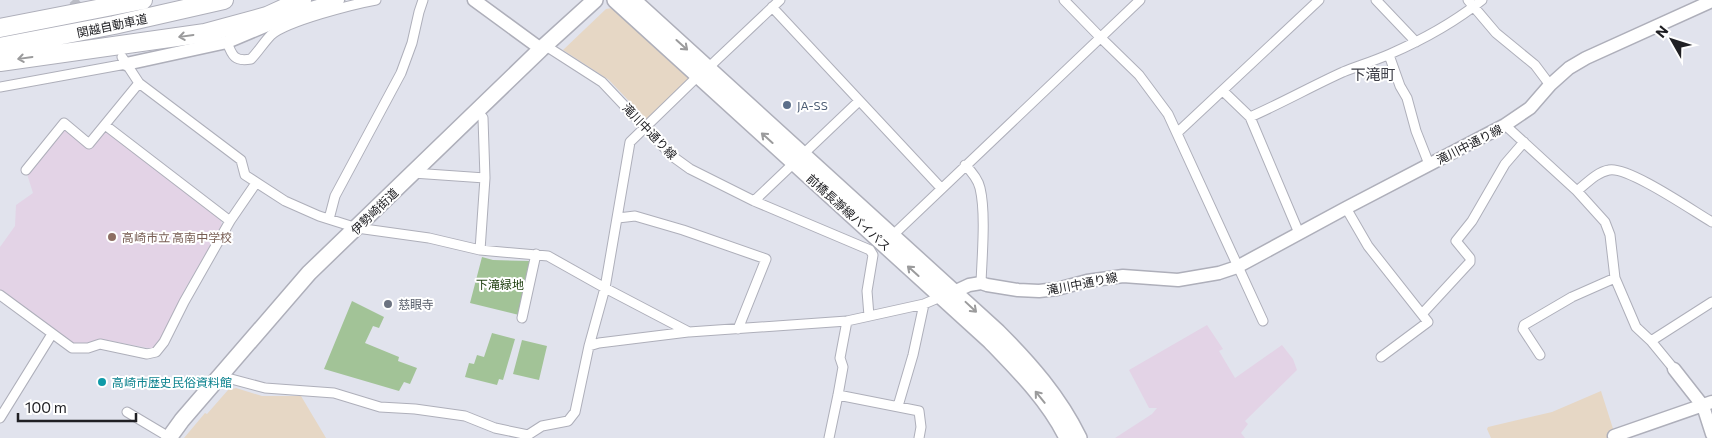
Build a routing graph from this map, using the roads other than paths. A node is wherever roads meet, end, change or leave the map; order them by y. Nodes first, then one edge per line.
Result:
1 (100, 0) edge
2 (143, 0) edge
3 (224, 0) edge
4 (302, 0) edge
5 (338, 0) edge
6 (376, 0) edge
7 (423, 0) edge
8 (474, 0) edge
9 (596, 0) edge
10 (615, 0) edge
11 (633, 0) edge
12 (780, 0) edge
13 (1064, 0) edge
14 (1140, 0) edge
15 (1319, 0) edge
16 (1376, 0) edge
17 (1482, 0) edge
18 (1712, 1) edge
19 (1471, 3) edge
20 (772, 7) junction
21 (0, 28) edge
22 (230, 34) junction
23 (1100, 37) junction
24 (1416, 42) junction
25 (0, 47) edge
26 (544, 47) junction
27 (1389, 54) junction
28 (124, 60) junction
29 (0, 62) edge
30 (703, 72) junction
31 (140, 83) junction
32 (1550, 85) junction
33 (0, 87) edge
34 (1223, 91) junction
35 (859, 101) junction
36 (478, 112) junction
37 (1250, 117) junction
38 (105, 125) junction
39 (1505, 126) junction
40 (646, 128) junction
41 (1177, 133) junction
42 (1524, 142) junction
43 (799, 159) junction
44 (1429, 164) junction
45 (965, 165) junction
46 (26, 170) dead end
47 (413, 173) junction
48 (484, 178) junction
49 (256, 183) junction
50 (941, 188) junction
51 (1577, 191) junction
52 (754, 201) junction
53 (1346, 208) junction
54 (618, 218) junction
55 (329, 219) junction
56 (230, 221) junction
57 (1712, 222) edge
58 (357, 228) junction
59 (1299, 233) junction
60 (892, 236) junction
61 (480, 250) junction
62 (536, 254) junction
63 (1237, 267) junction
64 (1615, 278) junction
65 (981, 283) junction
66 (605, 288) junction
67 (948, 294) junction
68 (0, 295) edge
69 (1712, 302) edge
70 (924, 304) junction
71 (1422, 314) junction
72 (869, 316) junction
73 (522, 318) dead end
74 (847, 321) junction
75 (1262, 321) dead end
76 (738, 329) junction
77 (689, 332) junction
78 (52, 334) junction
79 (1651, 341) junction
80 (589, 346) junction
81 (1540, 355) dead end
82 (1381, 357) dead end
83 (1674, 369) joint
84 (220, 376) junction
85 (838, 396) junction
86 (1708, 404) edge
87 (898, 406) junction
88 (127, 412) dead end
89 (0, 418) edge
90 (1712, 434) edge
91 (1614, 436) dead end
92 (169, 438) edge
93 (829, 438) edge
94 (919, 438) edge
95 (1066, 438) edge
96 (1079, 438) edge

1 - 21 highway
2 - 21 highway, 関越自動車道
3 - 25 highway, 関越自動車道
4 - 22 highway
5 - 22 street
6 - 22 street
7 - 55 street
8 - 26 street, 滝川中通り線
9 - 26 main road, 伊勢崎街道
10 - 30 main road, 前橋長瀞線バイパス
11 -> 30 main road, 前橋長瀞線バイパス
12 - 20 street
13 - 23 street
14 - 23 street
15 - 34 street
16 - 24 street
17 - 19 street
18 - 32 street, 滝川中通り線
19 - 24 street
19 - 32 street
20 - 30 street
20 - 35 street
22 - 28 street
22 -> 29 highway
23 - 41 street
23 - 45 street
24 - 27 street
26 - 36 main road, 伊勢崎街道
26 - 40 street, 滝川中通り線
27 - 37 street
27 - 44 street
28 - 31 street
28 - 33 street
30 - 40 street
30 - 43 main road, 前橋長瀞線バイパス
31 - 38 street
31 - 49 street
32 - 39 street, 滝川中通り線
34 - 37 street
34 - 41 street
35 - 43 street
35 - 50 street
36 - 47 main road, 伊勢崎街道
36 - 48 street
37 - 59 street
38 - 46 street
38 - 56 street
39 - 42 street
39 - 44 street, 滝川中通り線
40 - 52 street, 滝川中通り線
40 - 54 street
41 - 63 street
42 - 51 street
42 - 71 street
43 - 52 street
43 - 60 main road, 前橋長瀞線バイパス
67 -> 43 main road, 前橋長瀞線バイパス
44 - 53 street, 滝川中通り線
45 - 50 street
45 - 65 street
47 - 48 street
47 - 58 main road, 伊勢崎街道
48 - 61 street
49 - 55 street
49 - 56 street
50 - 60 street
51 - 57 street
51 - 64 street
52 - 72 street, 滝川中通り線
53 - 59 street, 滝川中通り線
53 - 71 street
54 - 66 street
54 - 76 street
55 - 58 street
56 - 78 street
58 - 61 street
58 - 84 main road, 伊勢崎街道
59 - 63 street, 滝川中通り線
60 - 67 main road, 前橋長瀞線バイパス
61 - 62 street
62 - 66 street
62 - 73 street
63 - 65 street, 滝川中通り線
63 - 75 street
64 - 79 street
64 - 81 street
65 - 67 street, 滝川中通り線
66 - 77 street
66 - 80 street
67 - 70 street, 滝川中通り線
95 -> 67 main road, 前橋長瀞線バイパス
67 -> 96 main road, 前橋長瀞線バイパス
68 - 78 street
69 - 79 street
70 - 72 street, 滝川中通り線
70 - 87 street
71 - 82 street
72 - 74 street
74 - 76 street
74 - 85 street
76 - 77 street
77 - 80 street
78 - 89 street
79 - 83 street
80 - 84 street
83 - 86 street
84 - 92 main road, 伊勢崎街道
85 - 87 street
85 - 93 street
86 - 90 street
86 - 91 street
87 - 94 street
88 - 92 street

